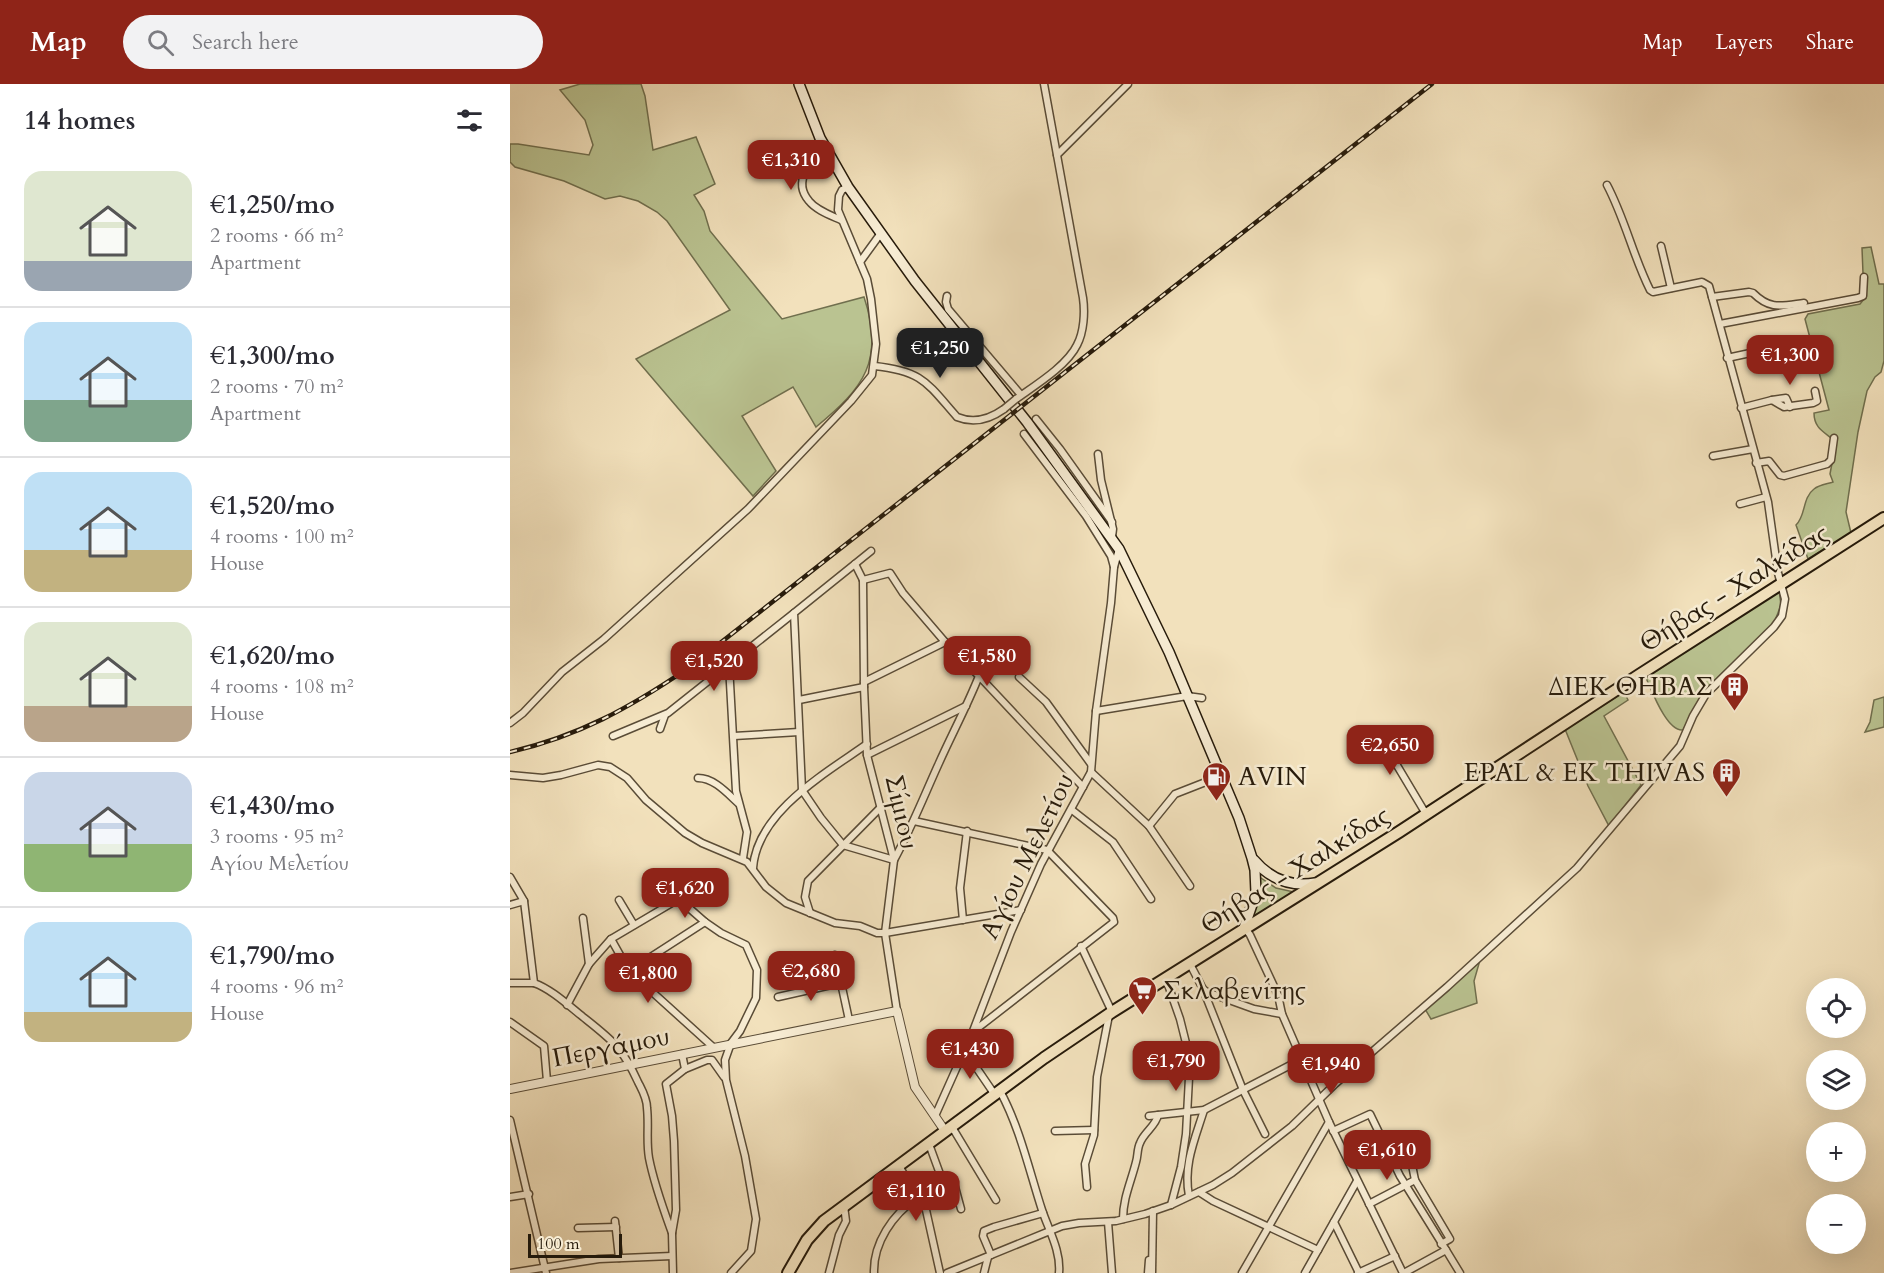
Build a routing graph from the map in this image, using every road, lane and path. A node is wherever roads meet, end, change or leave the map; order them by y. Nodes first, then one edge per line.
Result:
1 (799, 84) edge
2 (1044, 84) edge
3 (1128, 84) edge
4 (827, 151) junction
5 (1057, 155) junction
6 (1607, 185) dead end
7 (848, 187) junction
8 (841, 220) junction
9 (881, 233) junction
10 (1661, 246) dead end
11 (860, 262) junction
12 (1864, 277) dead end
13 (1671, 288) junction
14 (1803, 295) dead end
15 (947, 296) dead end
16 (1712, 297) junction
17 (1804, 306) junction
18 (1720, 324) junction
19 (1769, 350) dead end
20 (1727, 358) junction
21 (874, 366) junction
22 (1815, 390) dead end
23 (1019, 397) junction
24 (1741, 408) junction
25 (1036, 419) dead end
26 (1024, 434) dead end
27 (1834, 438) dead end
28 (1753, 449) junction
29 (1098, 454) dead end
30 (1713, 456) dead end
31 (1756, 463) junction
32 (1766, 497) junction
33 (1740, 504) dead end
34 (1884, 518) edge
35 (1112, 522) junction
36 (1112, 537) junction
37 (1119, 549) junction
38 (871, 551) dead end
39 (855, 564) junction
40 (1114, 567) junction
41 (863, 580) junction
42 (1782, 583) junction
43 (794, 613) junction
44 (945, 642) junction
45 (729, 665) junction
46 (979, 676) junction
47 (1019, 677) dead end
48 (864, 684) junction
49 (1187, 696) junction
50 (1202, 698) dead end
51 (799, 700) junction
52 (967, 706) junction
53 (1096, 711) junction
54 (666, 714) junction
55 (510, 723) edge
56 (660, 729) dead end
57 (800, 732) junction
58 (613, 736) dead end
59 (734, 736) junction
60 (867, 744) junction
61 (1403, 748) dead end
62 (867, 755) junction
63 (1091, 768) junction
64 (510, 775) edge
65 (1221, 776) junction
66 (698, 778) dead end
67 (1083, 787) junction
68 (802, 790) junction
69 (738, 803) junction
70 (881, 807) junction
71 (1072, 810) junction
72 (1426, 814) junction
73 (914, 820) junction
74 (1149, 826) junction
75 (967, 831) junction
76 (843, 845) junction
77 (1047, 850) junction
78 (743, 858) junction
79 (1252, 858) junction
80 (894, 860) junction
81 (753, 868) junction
82 (510, 877) edge
83 (1318, 882) junction
84 (1190, 886) dead end
85 (619, 900) dead end
86 (1150, 900) dead end
87 (524, 901) junction
88 (510, 905) edge
89 (1022, 910) junction
90 (810, 914) junction
91 (583, 918) dead end
92 (963, 920) junction
93 (705, 921) junction
94 (634, 925) junction
95 (1244, 928) junction
96 (885, 933) junction
97 (611, 939) junction
98 (1081, 946) junction
99 (835, 955) dead end
100 (589, 964) junction
101 (1190, 964) junction
102 (629, 971) junction
103 (1166, 979) junction
104 (510, 983) edge
105 (534, 983) junction
106 (840, 983) junction
107 (1203, 988) junction
108 (778, 998) dead end
109 (567, 1005) junction
110 (897, 1011) junction
111 (1110, 1013) junction
112 (1282, 1014) junction
113 (849, 1020) junction
114 (510, 1022) edge
115 (973, 1031) junction
116 (731, 1043) junction
117 (713, 1047) junction
118 (964, 1051) junction
119 (682, 1054) junction
120 (1302, 1059) junction
121 (631, 1065) junction
122 (685, 1069) junction
123 (726, 1080) junction
124 (547, 1081) junction
125 (510, 1089) edge
126 (1243, 1090) junction
127 (997, 1093) junction
128 (1319, 1098) junction
129 (1204, 1110) junction
130 (1186, 1112) junction
131 (1158, 1115) junction
132 (935, 1116) junction
133 (1149, 1116) dead end
134 (510, 1119) edge
135 (1329, 1122) junction
136 (949, 1129) junction
137 (1094, 1130) junction
138 (1055, 1131) dead end
139 (1333, 1131) junction
140 (1265, 1134) dead end
141 (929, 1144) junction
142 (1412, 1165) dead end
143 (899, 1166) junction
144 (1415, 1180) junction
145 (1357, 1181) junction
146 (1406, 1185) junction
147 (1087, 1186) dead end
148 (1199, 1192) junction
149 (529, 1194) junction
150 (1189, 1196) junction
151 (510, 1197) edge
152 (917, 1198) junction
153 (996, 1200) dead end
154 (1171, 1204) junction
155 (1369, 1204) junction
156 (844, 1206) junction
157 (961, 1209) dead end
158 (1151, 1211) junction
159 (1043, 1213) junction
160 (1438, 1215) junction
161 (1123, 1219) junction
162 (1427, 1221) junction
163 (1108, 1222) junction
164 (1334, 1222) junction
165 (1268, 1226) junction
166 (578, 1228) dead end
167 (1049, 1231) junction
168 (672, 1233) junction
169 (1443, 1247) junction
170 (1318, 1250) junction
171 (672, 1256) junction
172 (989, 1256) junction
173 (1395, 1256) junction
174 (619, 1258) junction
175 (546, 1270) edge
176 (510, 1273) edge
177 (673, 1273) edge
178 (731, 1273) edge
179 (789, 1273) edge
180 (829, 1273) edge
181 (874, 1273) edge
182 (940, 1273) edge
183 (947, 1273) edge
184 (984, 1273) edge
185 (1059, 1273) edge
186 (1112, 1273) edge
187 (1150, 1273) edge
188 (1242, 1273) edge
189 (1305, 1273) edge
190 (1359, 1273) edge
191 (1403, 1273) edge
192 (1460, 1273) edge

1 - 4 main road
2 - 5 street
3 - 5 street
4 - 7 main road
4 - 8 street
5 - 23 street
6 - 13 street
7 - 8 street
7 - 9 main road
8 - 11 street
9 - 11 street
9 - 36 main road
10 - 13 street
11 - 21 street
12 - 17 street
13 - 16 street
14 - 17 street
15 - 23 street
16 - 17 street
16 - 18 street
17 - 18 street
18 - 20 street
19 - 20 street
20 - 24 street
21 - 23 street, bridge
21 - 55 street
22 - 24 street
24 - 28 street
25 - 35 street
26 - 40 street
27 - 31 street
28 - 30 street
28 - 31 street
29 - 35 street
31 - 32 street
32 - 33 street
32 - 42 street
34 - 42 main road, Θήβας - Χαλκίδας
35 - 36 street
36 - 37 main road
37 - 40 street, Αγίου Μελετίου
37 - 49 main road
38 - 39 street
39 - 41 street
39 - 43 street
40 - 53 street, Αγίου Μελετίου
41 - 44 street
41 - 48 street, Σίμιου
42 - 72 main road, Θήβας - Χαλκίδας
42 - 128 street
43 - 45 street
43 - 51 street
44 - 46 street
44 - 48 street
45 - 54 street
45 - 59 street
46 - 52 street
46 - 67 street
47 - 63 street
48 - 51 street
48 - 60 street, Σίμιου
49 - 50 street
49 - 53 street
49 - 65 main road
51 - 57 street
52 - 62 street
52 - 73 street
53 - 63 street, Αγίου Μελετίου
54 - 56 street
54 - 58 street
57 - 59 street
57 - 68 street
59 - 69 street
60 - 62 street, Σίμιου
60 - 68 street
61 - 72 street
62 - 70 street, Σίμιου
63 - 67 street, Αγίου Μελετίου
63 - 74 street
64 - 78 street
65 - 74 street
65 - 79 main road
66 - 69 street
67 - 71 street, Αγίου Μελετίου
68 - 76 street
68 - 81 street
69 - 78 street
70 - 76 street
70 - 80 street, Σίμιου
71 - 77 street, Αγίου Μελετίου
71 - 86 street
72 - 83 main road, Θήβας - Χαλκίδας
73 - 75 street
73 - 80 street
74 - 84 street
75 - 77 street
75 - 92 street
76 - 80 street
76 - 90 street
77 - 89 street, Αγίου Μελετίου
77 - 98 street
78 - 81 street
79 - 83 main road
79 - 95 main road
80 - 96 street, Σίμιου
81 - 90 street
82 - 87 street
83 - 95 main road, Θήβας - Χαλκίδας
85 - 94 street
87 - 88 street
87 - 105 street
89 - 92 street
89 - 115 street, Αγίου Μελετίου
90 - 96 street
91 - 100 street
92 - 96 street
93 - 94 street
93 - 102 street
93 - 116 street
94 - 97 street
95 - 101 main road, Θήβας - Χαλκίδας
95 - 112 street
96 - 110 street, Σίμιου
97 - 100 street
97 - 102 street
98 - 111 street
98 - 115 street
99 - 106 street
100 - 109 street
101 - 103 main road, Θήβας - Χαλκίδας
101 - 107 street
102 - 117 street
103 - 111 main road, Θήβας - Χαλκίδας
103 - 130 street
104 - 105 street
105 - 109 street
106 - 108 street
106 - 113 street
107 - 112 street
107 - 126 street
109 - 121 street
110 - 113 street, Περγάμου
110 - 132 street, Σίμιου
111 - 127 main road, Θήβας - Χαλκίδας
111 - 137 street
112 - 120 street
113 - 116 street, Περγάμου
114 - 124 street
115 - 118 street, Αγίου Μελετίου
116 - 117 street, Περγάμου
116 - 123 street
117 - 119 street, Περγάμου
118 - 127 street
118 - 132 street, Αγίου Μελετίου
119 - 121 street, Περγάμου
119 - 122 street
120 - 126 street
120 - 128 street
121 - 124 street, Περγάμου
121 - 168 street
122 - 123 street
122 - 168 street
123 - 178 street
124 - 125 street, Περγάμου
126 - 129 street
126 - 140 street
127 - 136 main road, Θήβας - Χαλκίδας
127 - 159 street
128 - 135 street
128 - 148 street
129 - 130 street
129 - 150 street
130 - 131 street
130 - 154 street
131 - 133 street
131 - 161 street
132 - 136 street
134 - 149 street
135 - 139 street
135 - 165 street
136 - 141 main road, Θήβας - Χαλκίδας
136 - 153 street
137 - 138 street
137 - 147 street
139 - 145 street
139 - 146 street
141 - 143 main road, Θήβας - Χαλκίδας
141 - 157 street
142 - 144 street
143 - 152 street
143 - 156 main road, Θήβας - Χαλκίδας
144 - 146 street
144 - 160 street
145 - 155 street
145 - 164 street
146 - 155 street
146 - 162 street
148 - 150 street
148 - 165 street
149 - 151 street
149 - 175 street
150 - 154 street
152 - 181 street
152 - 182 street
154 - 158 street
155 - 173 street
156 - 179 main road, Θήβας - Χαλκίδας
156 - 180 street
158 - 161 street
158 - 187 street
159 - 167 street
159 - 172 street
160 - 162 street
160 - 169 street
161 - 163 street
162 - 169 street
163 - 167 street
163 - 186 street
164 - 170 street
164 - 190 street
165 - 170 street
165 - 188 street
166 - 174 street
167 - 172 street
167 - 185 street
168 - 171 street
169 - 191 street
169 - 192 street
170 - 189 street
171 - 174 street
171 - 177 street
172 - 183 street
172 - 184 street
173 - 190 street
173 - 191 street
174 - 175 street
175 - 176 street

